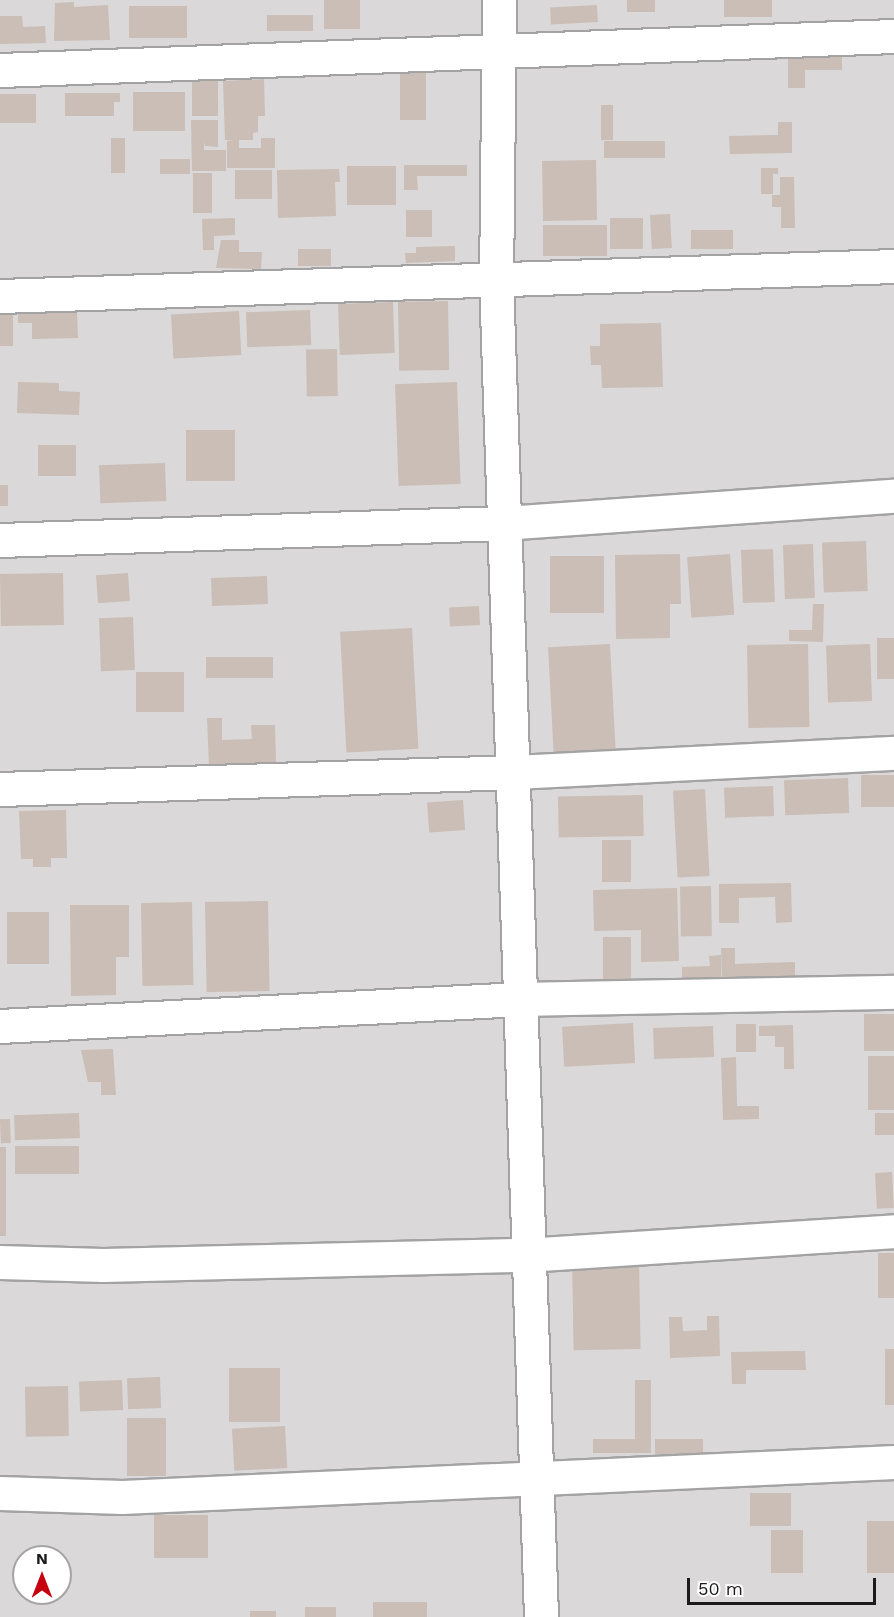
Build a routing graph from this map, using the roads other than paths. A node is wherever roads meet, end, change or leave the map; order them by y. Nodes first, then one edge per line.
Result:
1 (499, 0) edge
2 (894, 36) edge
3 (500, 51) junction
4 (0, 70) edge
5 (894, 266) edge
6 (496, 281) junction
7 (0, 296) edge
8 (894, 496) edge
9 (504, 523) junction
10 (0, 540) edge
11 (894, 753) edge
12 (516, 772) junction
13 (0, 789) edge
14 (894, 992) edge
15 (521, 999) junction
16 (0, 1026) edge
17 (894, 1231) edge
18 (526, 1255) junction
19 (0, 1262) edge
20 (894, 1462) edge
21 (535, 1480) junction
22 (0, 1493) edge
23 (541, 1617) edge

1 - 3 street
2 - 3 street
3 - 4 street
3 - 6 street
5 - 6 street
6 - 7 street
6 - 9 street
8 - 9 street
9 - 10 street
9 - 12 street
11 - 12 street
12 - 13 street
12 - 15 street
14 - 15 street
15 - 16 street
15 - 18 street
17 - 18 street
18 - 19 street
18 - 21 street
20 - 21 street
21 - 22 street
21 - 23 street

